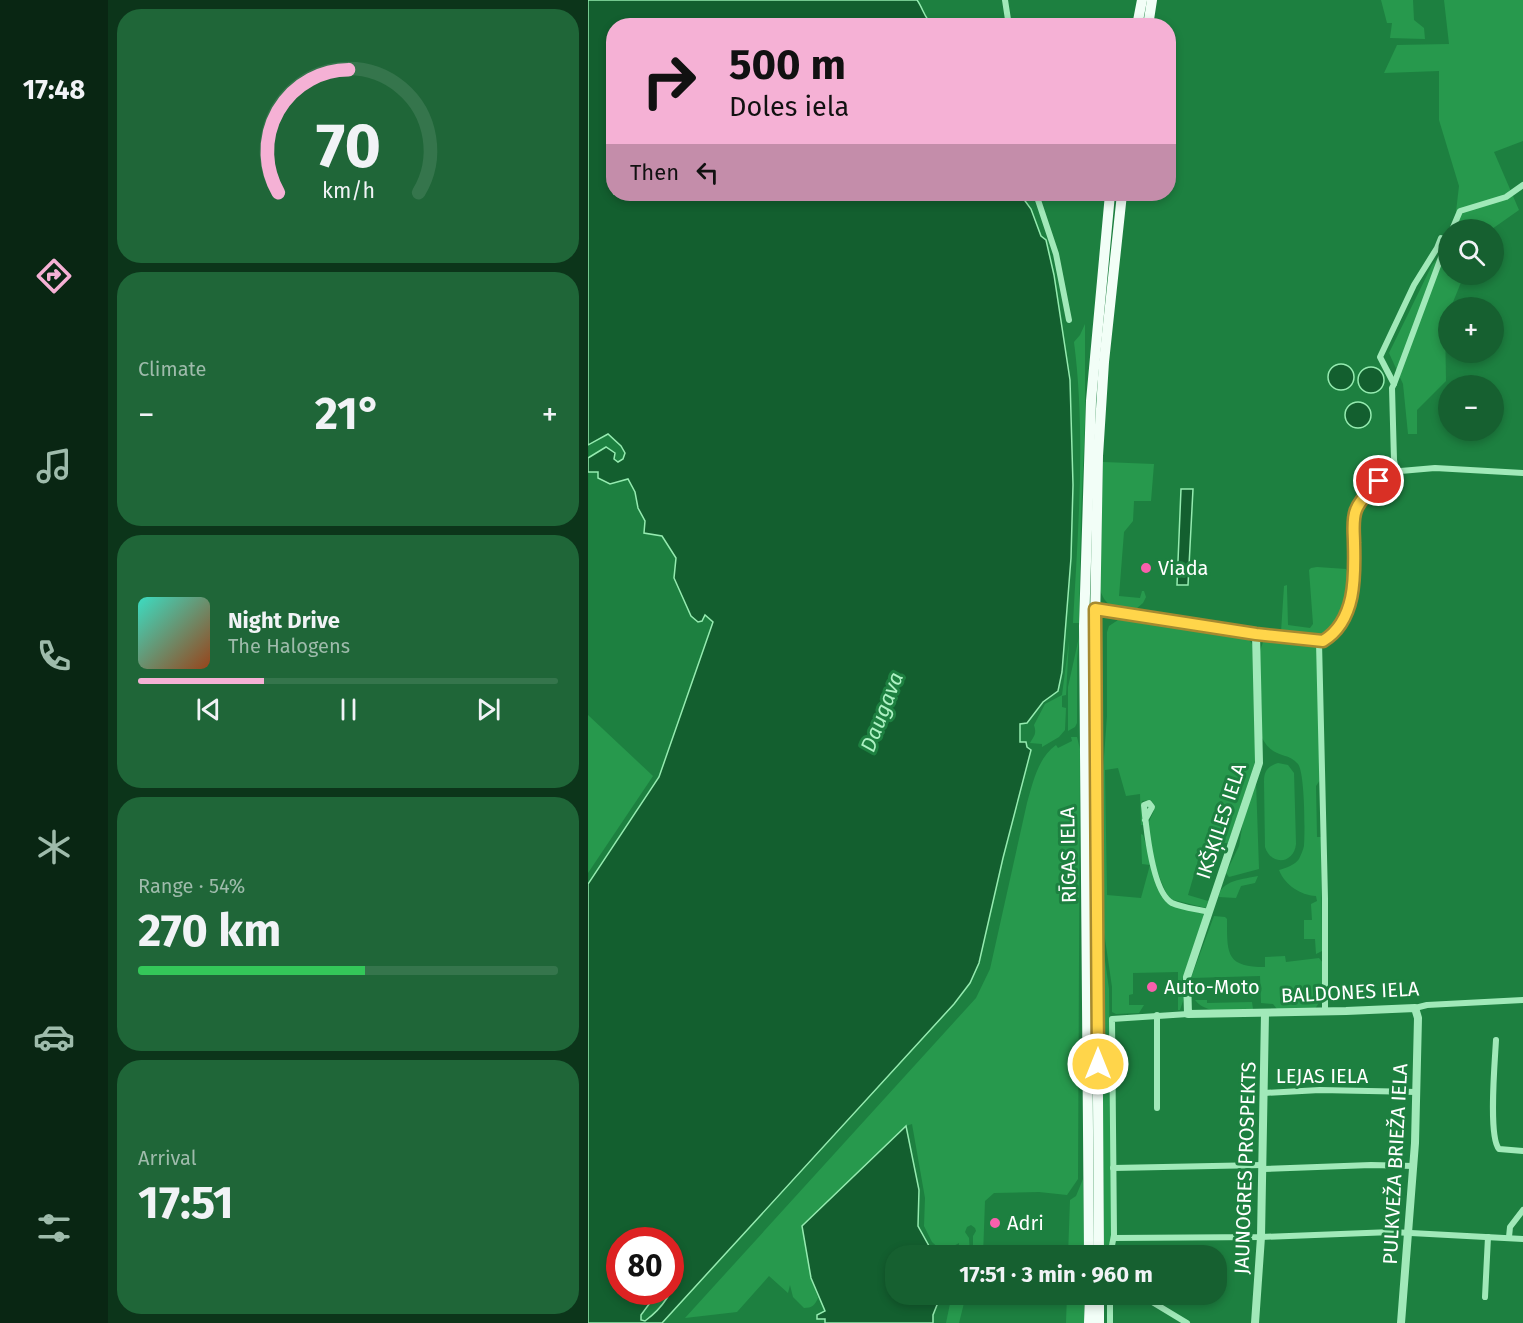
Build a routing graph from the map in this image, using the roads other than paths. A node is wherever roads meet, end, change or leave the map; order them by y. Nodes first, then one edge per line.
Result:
1 (1005, 0) edge
2 (1142, 0) edge
3 (1152, 0) edge
4 (1008, 18) edge
5 (1139, 18) edge
6 (1149, 18) edge
7 (1523, 185) edge
8 (1038, 201) edge
9 (1109, 201) edge
10 (1121, 201) edge
11 (1457, 219) edge
12 (1438, 246) edge
13 (1438, 266) edge
14 (1070, 320) dead end
15 (1394, 384) junction
16 (1093, 455) junction
17 (1396, 470) junction
18 (1523, 473) edge
19 (1090, 609) junction
20 (1256, 634) junction
21 (1319, 642) junction
22 (1145, 820) dead end
23 (1209, 912) junction
24 (1523, 1000) edge
25 (1415, 1008) junction
26 (1325, 1012) junction
27 (1264, 1013) junction
28 (1188, 1014) junction
29 (1157, 1015) junction
30 (1496, 1040) dead end
31 (1417, 1092) junction
32 (1264, 1093) junction
33 (1157, 1108) dead end
34 (1523, 1150) edge
35 (1414, 1166) junction
36 (1263, 1167) junction
37 (1113, 1168) junction
38 (1523, 1209) edge
39 (1409, 1233) junction
40 (1261, 1237) junction
41 (1488, 1237) junction
42 (1114, 1238) junction
43 (1509, 1238) junction
44 (1523, 1239) edge
45 (1089, 1245) edge
46 (1099, 1245) edge
47 (1112, 1245) edge
48 (1485, 1297) dead end
49 (1090, 1305) edge
50 (1099, 1305) edge
51 (1110, 1305) edge
52 (1157, 1305) edge
53 (1089, 1323) edge
54 (1099, 1323) edge
55 (1110, 1323) edge
56 (1187, 1323) edge
57 (1255, 1323) edge
58 (1401, 1323) edge

1 - 4 street
2 - 5 highway
3 - 6 highway
7 - 11 street
8 - 14 street
9 - 16 highway
10 - 16 highway
12 - 15 street
13 - 15 street
15 - 17 street
16 - 19 highway, RĪGAS IELA
17 - 18 street
17 - 21 street
19 - 20 street
19 - 45 highway, RĪGAS IELA
19 - 46 highway, RĪGAS IELA
20 - 21 street
20 - 23 street, IKŠĶILES IELA
21 - 26 street
22 - 23 street
23 - 28 street, IKŠĶILES IELA
24 - 25 street, BALDONES IELA
25 - 26 street, BALDONES IELA
25 - 31 street, PULKVEŽA BRIEŽA IELA
26 - 27 street, BALDONES IELA
27 - 28 street, BALDONES IELA
27 - 32 street, JAUNOGRES PROSPEKTS
28 - 29 street, BALDONES IELA
29 - 33 street
29 - 37 street, BALDONES IELA
30 - 34 street
31 - 32 street, LEJAS IELA
31 - 35 street, PULKVEŽA BRIEŽA IELA
32 - 36 street, JAUNOGRES PROSPEKTS
35 - 36 street
35 - 39 street, PULKVEŽA BRIEŽA IELA
36 - 37 street
36 - 40 street, JAUNOGRES PROSPEKTS
37 - 42 street
38 - 43 street
39 - 40 street
39 - 41 street
39 - 58 street, PULKVEŽA BRIEŽA IELA
40 - 42 street
40 - 57 street, JAUNOGRES PROSPEKTS
41 - 43 street
41 - 48 street
42 - 47 street
43 - 44 street
49 - 53 highway
50 - 54 highway
51 - 55 street
52 - 56 street

